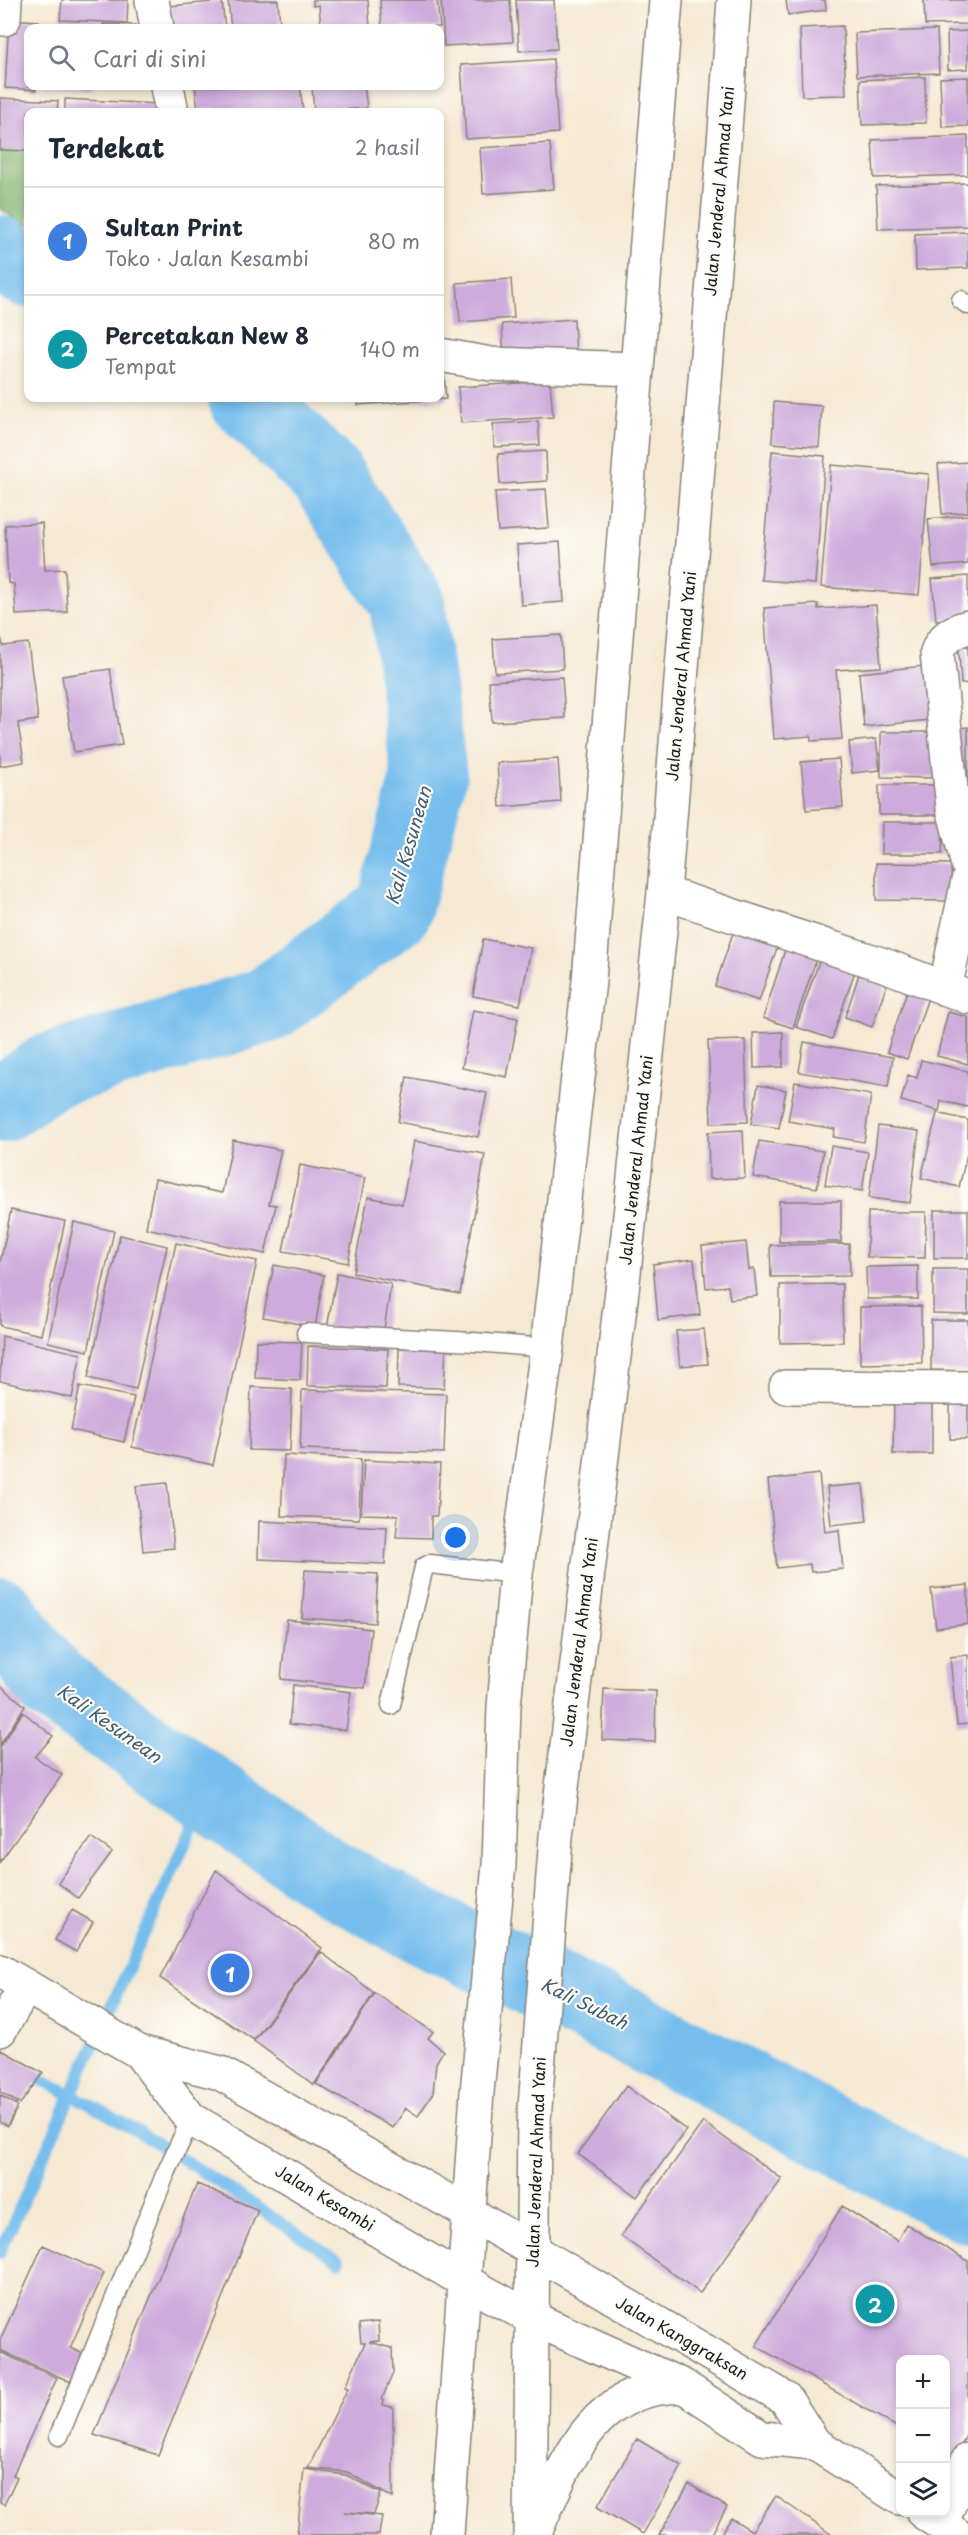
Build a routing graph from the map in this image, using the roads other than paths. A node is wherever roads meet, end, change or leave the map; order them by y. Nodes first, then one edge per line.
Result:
1 (152, 0) edge
2 (666, 0) edge
3 (734, 0) edge
4 (156, 24) edge
5 (168, 90) edge
6 (171, 108) edge
7 (444, 356) edge
8 (637, 369) junction
9 (968, 627) edge
10 (968, 865) edge
11 (968, 881) edge
12 (664, 893) junction
13 (957, 993) edge
14 (306, 1333) dead end
15 (547, 1348) junction
16 (786, 1387) dead end
17 (968, 1388) edge
18 (516, 1574) junction
19 (391, 1705) dead end
20 (23, 1984) edge
21 (0, 2030) edge
22 (136, 2050) junction
23 (191, 2119) junction
24 (469, 2213) junction
25 (533, 2251) junction
26 (464, 2281) junction
27 (532, 2318) junction
28 (682, 2386) junction
29 (59, 2436) dead end
30 (814, 2443) junction
31 (968, 2460) edge
32 (896, 2495) edge
33 (940, 2524) edge
34 (447, 2535) edge
35 (532, 2535) edge

1 - 4 main road
2 - 8 main road
3 - 12 main road, Jalan Jenderal Ahmad Yani
5 - 6 main road
7 - 8 main road
8 - 15 main road
9 - 10 main road
11 - 13 main road
12 - 13 main road
12 - 25 main road, Jalan Jenderal Ahmad Yani
14 - 15 lane
15 - 18 main road
16 - 17 main road
18 - 19 lane
18 - 24 main road
20 - 21 main road
20 - 22 main road, Jalan Kesambi
22 - 23 main road, Jalan Kesambi
22 - 24 main road, Jalan Kesambi
23 - 26 main road, Jalan Kesambi
23 - 29 lane
24 - 25 main road, Jalan Kesambi
24 - 26 main road
25 - 27 main road, Jalan Jenderal Ahmad Yani
25 - 30 main road, Jalan Kanggraksan
26 - 27 main road, Jalan Kesambi
26 - 34 main road
27 - 28 main road, Jalan Kanggraksan
27 - 35 main road, Jalan Jenderal Ahmad Yani
28 - 30 main road, Jalan Kanggraksan
28 - 35 main road
30 - 32 main road, Jalan Kanggraksan
31 - 33 main road

